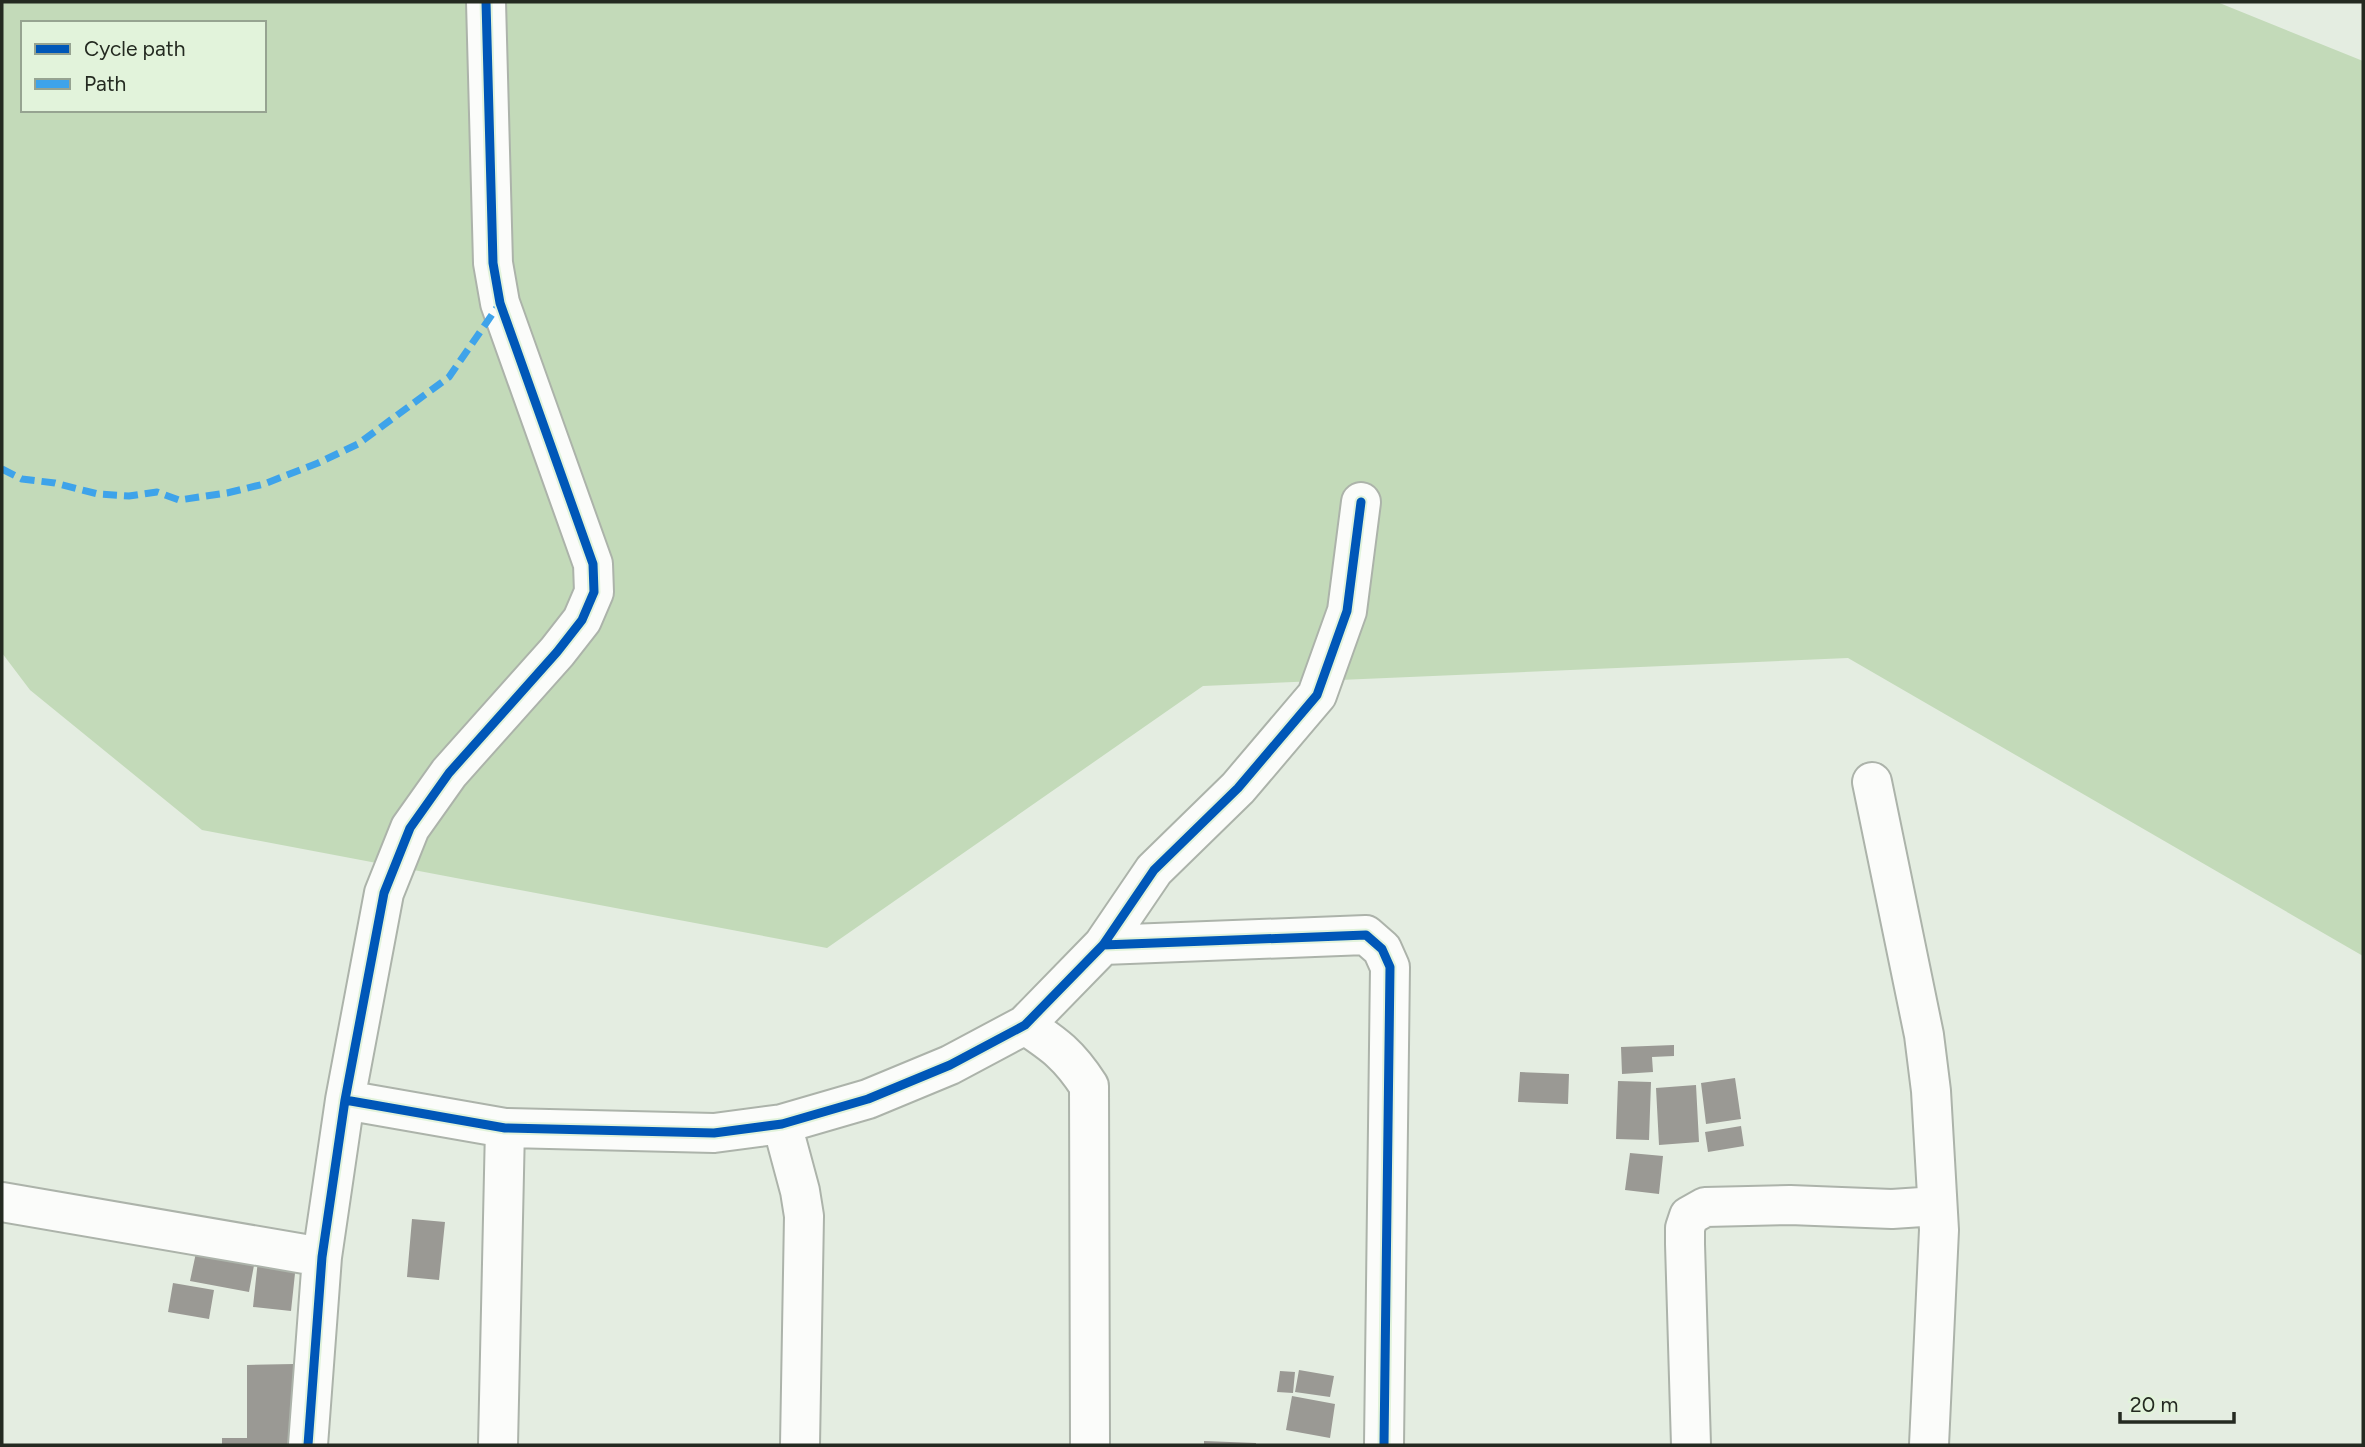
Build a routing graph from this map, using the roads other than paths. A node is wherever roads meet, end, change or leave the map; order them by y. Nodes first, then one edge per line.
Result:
1 (486, 2) edge
2 (1361, 502) dead end
3 (1872, 782) dead end
4 (1103, 945) junction
5 (1025, 1025) junction
6 (345, 1100) junction
7 (782, 1124) junction
8 (505, 1128) junction
9 (2, 1202) edge
10 (1937, 1206) junction
11 (322, 1257) junction
12 (308, 1445) edge
13 (498, 1445) edge
14 (800, 1445) edge
15 (1090, 1445) edge
16 (1384, 1445) edge
17 (1691, 1445) edge
18 (1929, 1445) edge

1 - 6 street
2 - 4 street
3 - 10 street
4 - 5 street
4 - 16 street
5 - 7 street
5 - 15 street
6 - 8 street
6 - 11 street
7 - 8 street
7 - 14 street
8 - 13 street
9 - 11 street
10 - 17 street
10 - 18 street
11 - 12 street

